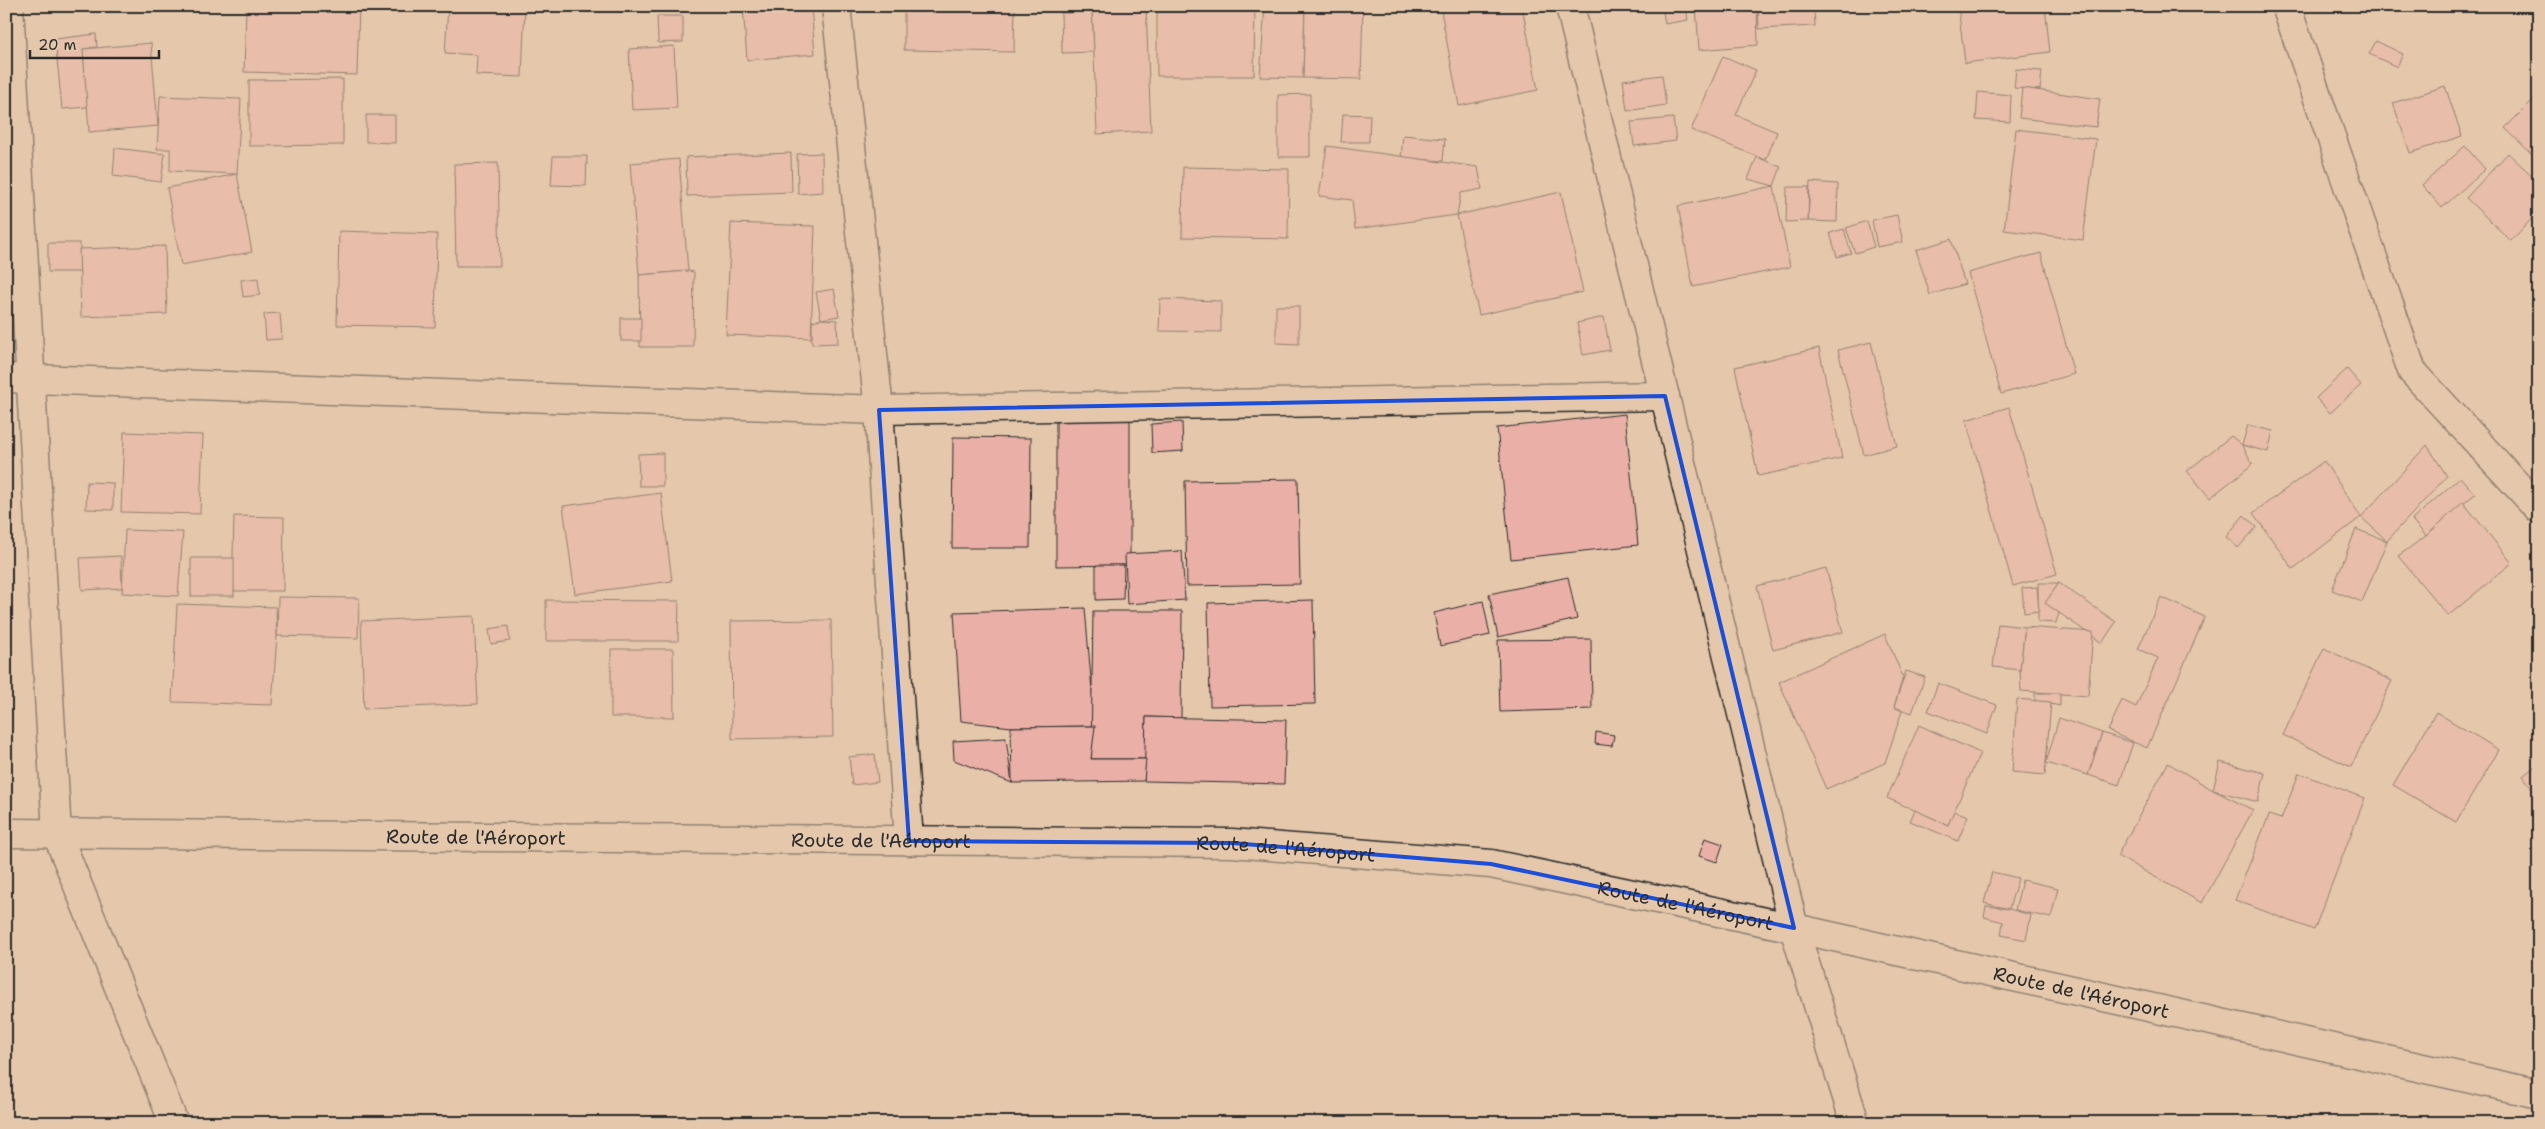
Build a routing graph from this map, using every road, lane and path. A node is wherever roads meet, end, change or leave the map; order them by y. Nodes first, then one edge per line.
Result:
1 (9, 6) edge
2 (836, 6) edge
3 (1570, 6) edge
4 (2286, 6) edge
5 (18, 378) edge
6 (1664, 396) junction
7 (879, 410) junction
8 (2539, 510) edge
9 (6, 833) edge
10 (57, 834) junction
11 (909, 841) junction
12 (1794, 928) junction
13 (2539, 1094) edge
14 (174, 1123) edge
15 (1854, 1123) edge

1 - 5 street
2 - 7 street
3 - 6 street
4 - 8 street
5 - 7 street
5 - 10 street
6 - 7 street
6 - 12 street
7 - 11 street
9 - 10 street, Route de l'Aéroport
10 - 11 street, Route de l'Aéroport
10 - 14 street
11 - 12 street, Route de l'Aéroport
12 - 13 street, Route de l'Aéroport
12 - 15 street

